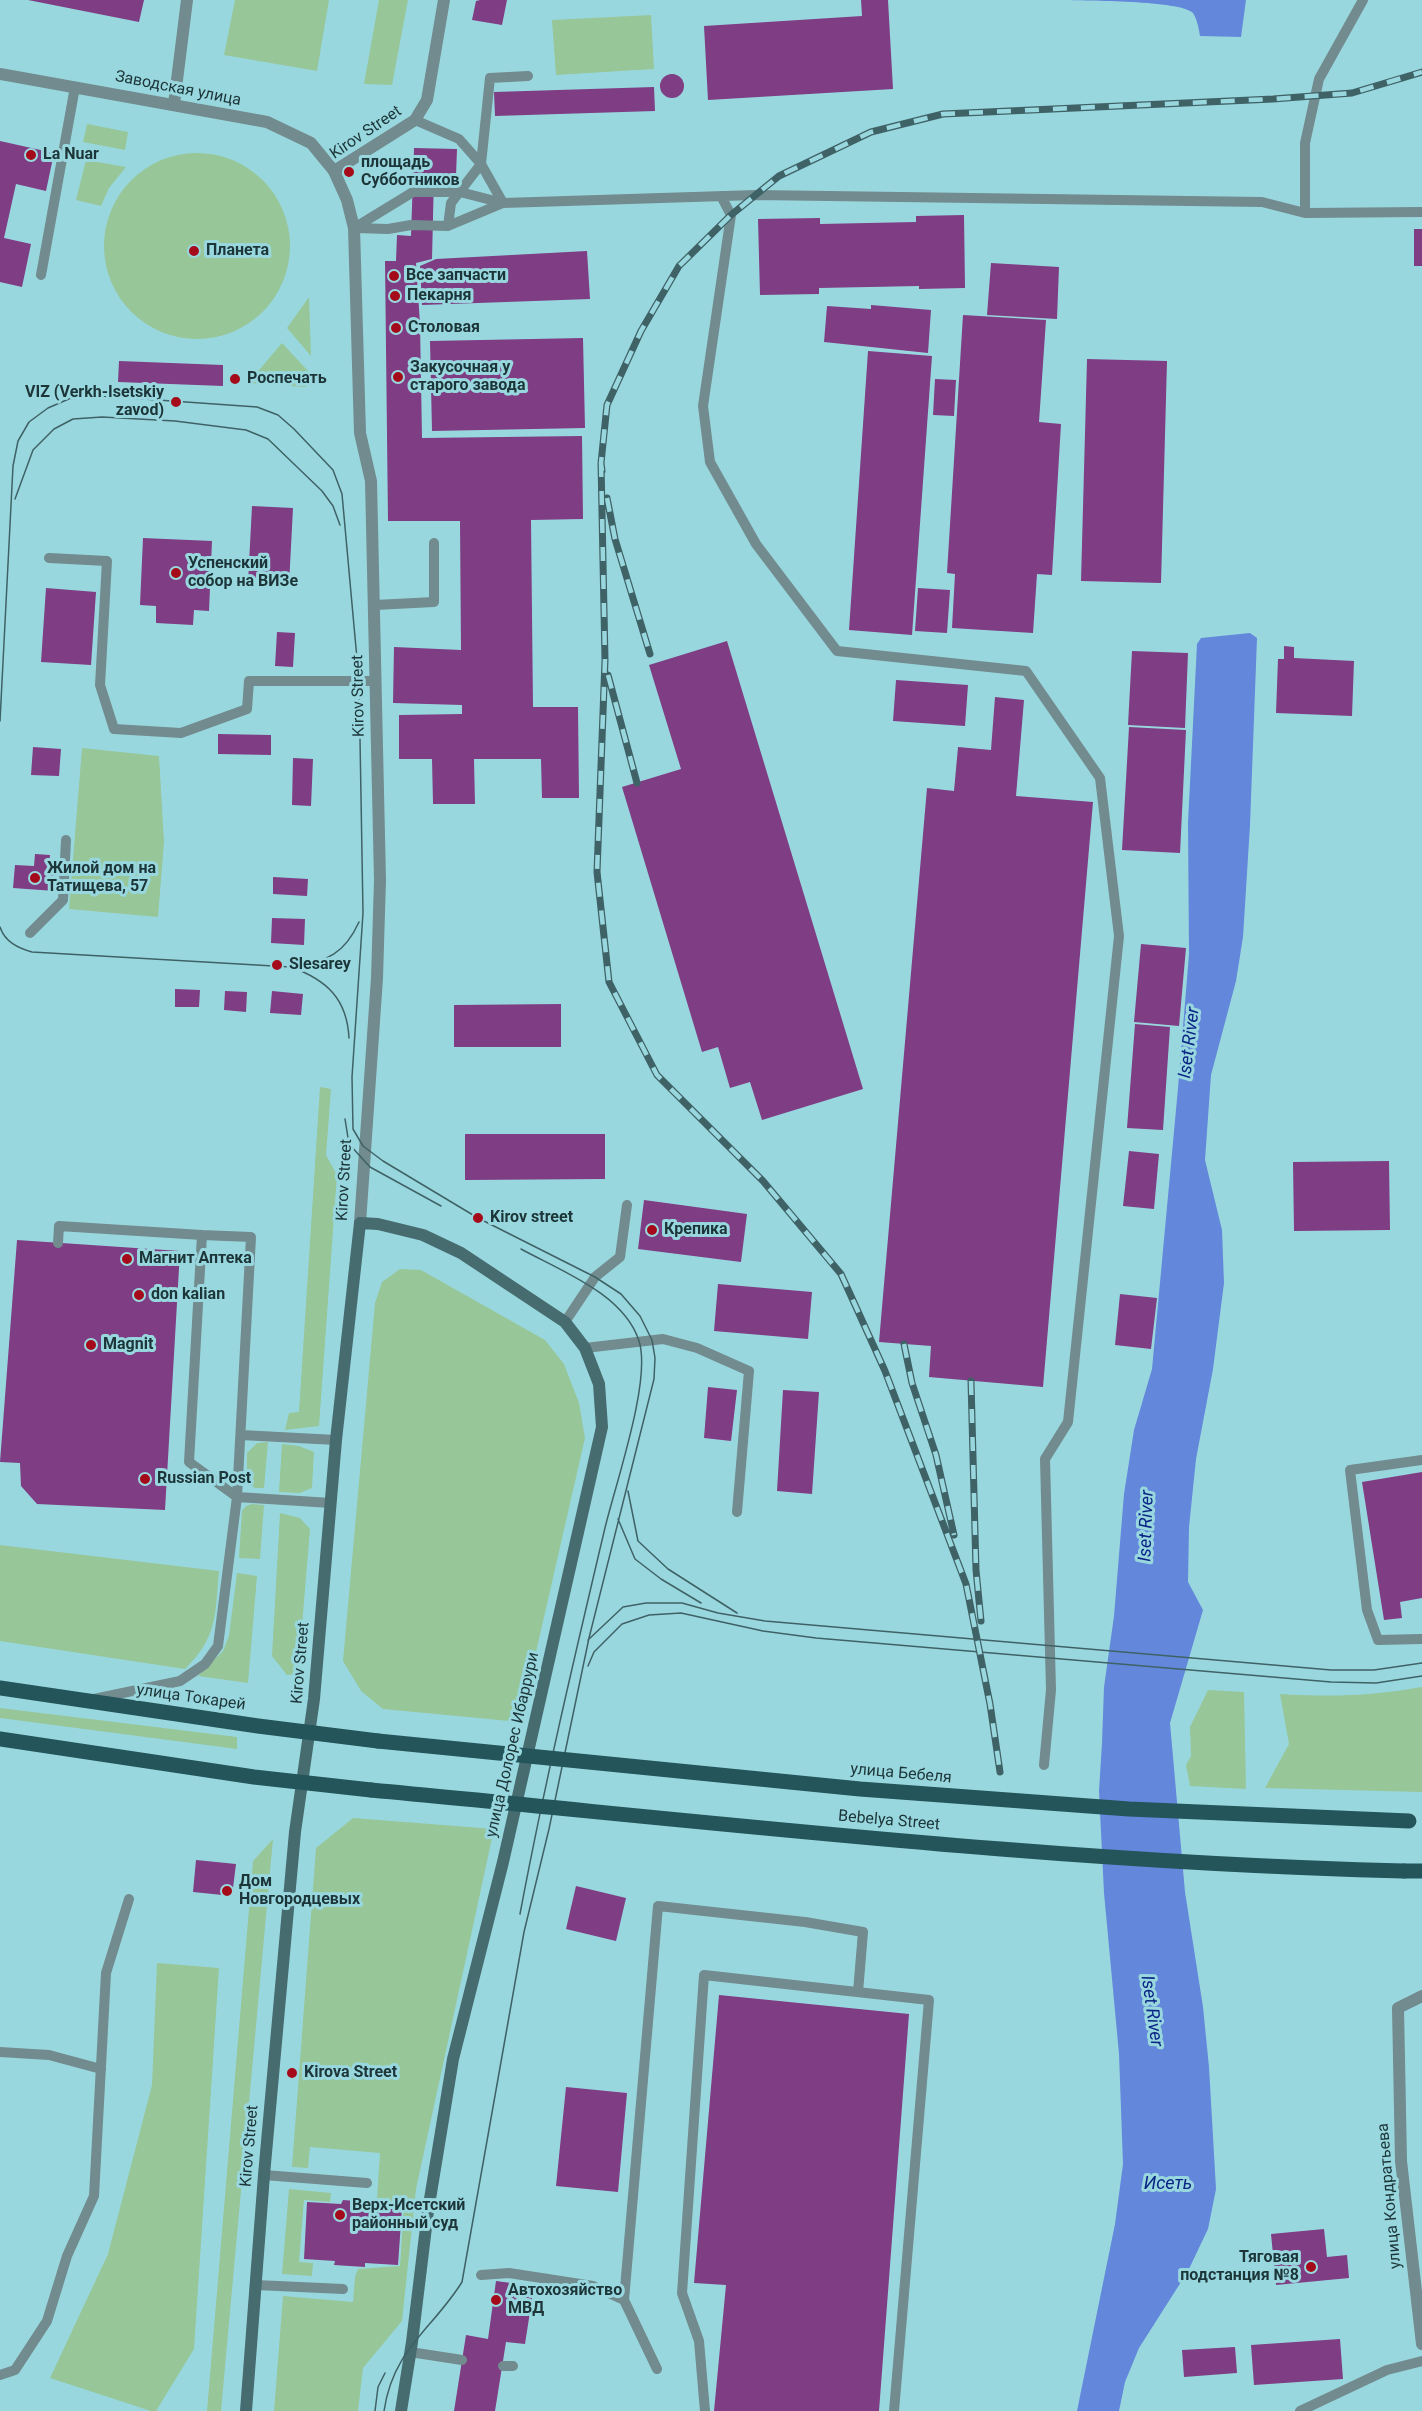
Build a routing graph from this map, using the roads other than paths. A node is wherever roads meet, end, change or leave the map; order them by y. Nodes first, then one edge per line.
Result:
1 (187, 0) edge
2 (444, 0) edge
3 (1363, 0) edge
4 (0, 74) edge
5 (528, 76) dead end
6 (75, 87) junction
7 (174, 104) junction
8 (415, 120) junction
9 (482, 164) junction
10 (334, 171) junction
11 (460, 192) junction
12 (721, 196) junction
13 (503, 202) junction
14 (1305, 213) junction
15 (1422, 213) edge
16 (448, 225) junction
17 (354, 228) junction
18 (41, 275) dead end
19 (434, 543) dead end
20 (49, 558) dead end
21 (375, 606) junction
22 (375, 681) junction
23 (66, 840) dead end
24 (30, 933) dead end
25 (627, 1205) dead end
26 (360, 1223) junction
27 (202, 1235) junction
28 (58, 1243) dead end
29 (565, 1322) junction
30 (585, 1348) junction
31 (241, 1435) junction
32 (336, 1440) junction
33 (1422, 1460) edge
34 (237, 1497) junction
35 (331, 1503) junction
36 (737, 1512) dead end
37 (1422, 1639) edge
38 (0, 1688) edge
39 (86, 1701) junction
40 (310, 1733) junction
41 (0, 1739) edge
42 (378, 1741) joint
43 (1044, 1765) dead end
44 (302, 1782) junction
45 (1416, 1822) edge
46 (1422, 1871) edge
47 (129, 1899) dead end
48 (858, 1992) junction
49 (1422, 1996) edge
50 (0, 2052) edge
51 (101, 2069) junction
52 (264, 2175) junction
53 (367, 2183) dead end
54 (481, 2275) dead end
55 (256, 2285) junction
56 (343, 2289) dead end
57 (624, 2300) junction
58 (1422, 2344) edge
59 (410, 2352) junction
60 (462, 2360) dead end
61 (1422, 2361) edge
62 (657, 2369) dead end
63 (0, 2375) edge
64 (246, 2411) edge
65 (401, 2411) edge
66 (705, 2411) edge
67 (894, 2411) edge
68 (1300, 2411) edge

1 - 7 street
2 - 8 street, Kirov Street
3 - 14 lane
4 - 6 street, Заводская улица
5 - 9 lane
6 - 7 street, Заводская улица
6 - 18 lane
7 - 10 street, Заводская улица
8 - 9 lane
8 - 10 street, Kirov Street
9 - 11 lane
9 - 13 lane
10 - 17 street, Kirov Street
11 - 13 lane
11 - 16 lane
11 - 17 lane
12 - 13 lane
12 - 14 lane
12 - 43 lane
13 - 16 lane
14 - 15 lane
16 - 17 lane
17 - 21 street, Kirov Street
19 - 21 lane
20 - 22 lane
21 - 22 street, Kirov Street
22 - 26 street, Kirov Street
23 - 24 lane
25 - 29 lane
26 - 29 main road, улица Долорес Ибаррури
26 - 32 main road, Kirov Street
27 - 28 lane
27 - 31 lane
27 - 34 lane
29 - 30 main road, улица Долорес Ибаррури
30 - 36 lane
30 - 59 main road, улица Долорес Ибаррури
31 - 32 lane
31 - 34 lane
32 - 35 main road, Kirov Street
33 - 37 lane
34 - 35 lane
34 - 39 lane
35 - 40 main road, Kirov Street
38 - 39 main road, улица Токарей
39 - 40 main road, улица Токарей
40 - 42 main road, улица Токарей
40 - 44 main road, Kirov Street
41 - 44 main road
42 - 45 main road, улица Бебеля, bridge
44 - 46 main road, Bebelya Street, bridge
44 - 52 main road, Kirov Street
47 - 51 lane
48 - 57 lane
48 - 66 lane
48 - 67 lane
49 - 58 street, улица Кондратьева
50 - 51 lane
51 - 63 lane
52 - 53 lane
52 - 55 main road, Kirov Street
54 - 57 lane
55 - 56 lane
55 - 64 main road, Kirov Street
57 - 62 lane
59 - 60 lane
59 - 65 main road, улица Долорес Ибаррури
61 - 68 lane

